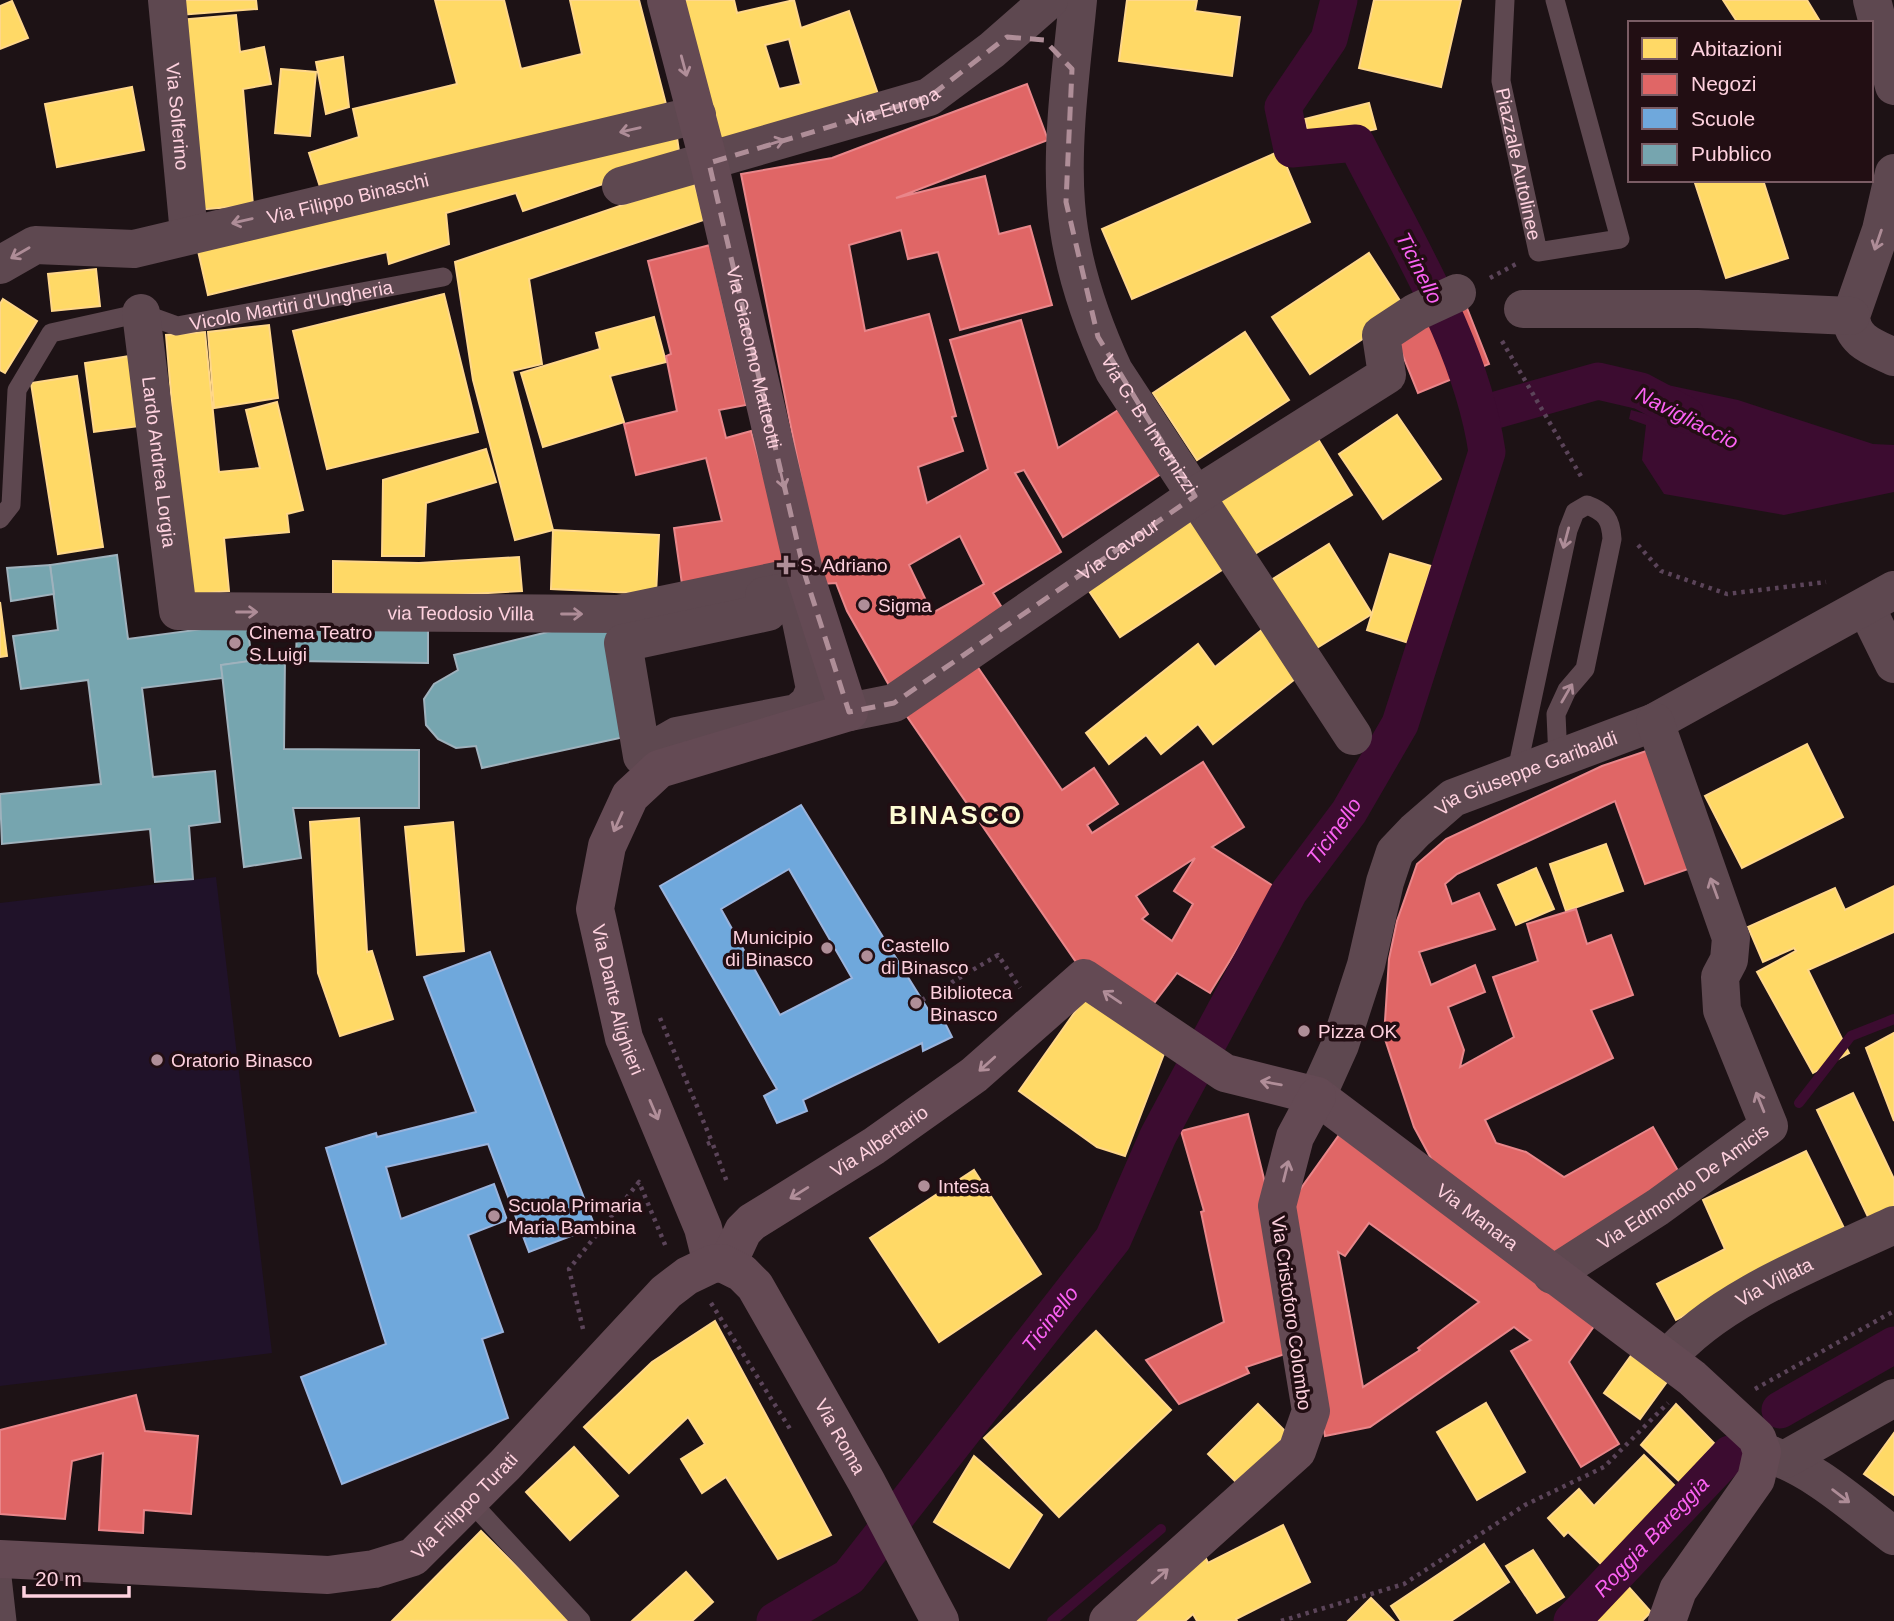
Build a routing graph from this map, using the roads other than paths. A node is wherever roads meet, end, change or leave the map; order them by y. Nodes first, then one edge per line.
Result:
1 (167, 0) edge
2 (666, 0) edge
3 (1049, 0) edge
4 (1078, 0) edge
5 (1505, 0) edge
6 (1555, 0) edge
7 (1872, 0) edge
8 (1007, 37) junction
9 (1072, 69) junction
10 (1894, 86) edge
11 (697, 115) junction
12 (709, 163) junction
13 (1894, 173) edge
14 (621, 186) dead end
15 (189, 233) junction
16 (0, 265) edge
17 (443, 276) dead end
18 (1470, 288) road end
19 (141, 313) junction
20 (1851, 316) junction
21 (1512, 324) road end
22 (1894, 357) edge
23 (1195, 496) junction
24 (0, 519) edge
25 (805, 575) junction
26 (1880, 598) edge
27 (178, 611) joint
28 (1894, 664) edge
29 (849, 712) junction
30 (1655, 722) junction
31 (1353, 736) dead end
32 (642, 756) joint
33 (1558, 759) junction
34 (1516, 775) junction
35 (1031, 1006) joint
36 (1317, 1096) junction
37 (1894, 1224) edge
38 (720, 1264) junction
39 (1552, 1275) junction
40 (1680, 1368) junction
41 (1894, 1398) edge
42 (1774, 1455) junction
43 (470, 1501) junction
44 (1894, 1536) edge
45 (0, 1559) edge
46 (6, 1621) edge
47 (581, 1621) edge
48 (940, 1621) edge
49 (1108, 1621) edge
50 (1667, 1621) edge

1 - 15 street, Via Solferino
2 -> 11 street, Via Giacomo Matteotti
3 - 8 street, Via Europa
4 - 9 street, Via G. B. Invernizzi
5 - 6 lane, Piazzale Autolinee
7 - 10 street
8 - 9 street
12 -> 8 street, Via Europa
9 - 23 street, Via G. B. Invernizzi
11 - 12 street, Via Giacomo Matteotti
11 -> 15 street, Via Filippo Binaschi
12 - 14 street, Via Europa
12 -> 25 street, Via Giacomo Matteotti
13 -> 20 street
15 -> 16 street, Via Filippo Binaschi
17 - 19 lane, Vicolo Martiri d'Ungheria
18 - 23 street, Via Cavour
19 - 24 lane
19 - 27 street, Lardo Andrea Lorgia
20 - 21 street
20 - 22 street
23 - 29 street, Via Cavour
23 - 31 street, Via G. B. Invernizzi
27 -> 25 street, via Teodosio Villa
25 - 29 street, Via Giacomo Matteotti
26 - 28 street
26 - 30 street, Via Giuseppe Garibaldi
29 -> 38 street, Via Dante Alighieri
30 - 33 street, Via Giuseppe Garibaldi
39 -> 30 street, Via Edmondo De Amicis
32 - 32 street
33 - 34 street, Via Giuseppe Garibaldi
33 -> 34 lane
34 - 36 street, Via Giuseppe Garibaldi
36 -> 35 street, Via Manara
35 -> 38 street, Via Albertario
36 - 39 street, Via Manara
49 -> 36 street, Via Cristoforo Colombo
37 - 40 street, Via Villata
38 - 43 street, Via Filippo Turati
38 - 48 street, Via Roma
39 - 40 street, Via Manara
40 - 42 street, Via Manara
41 - 42 street
42 -> 44 street, Via Manara
42 - 50 street
43 - 45 street, Via Filippo Turati
43 - 47 lane
45 - 46 lane

